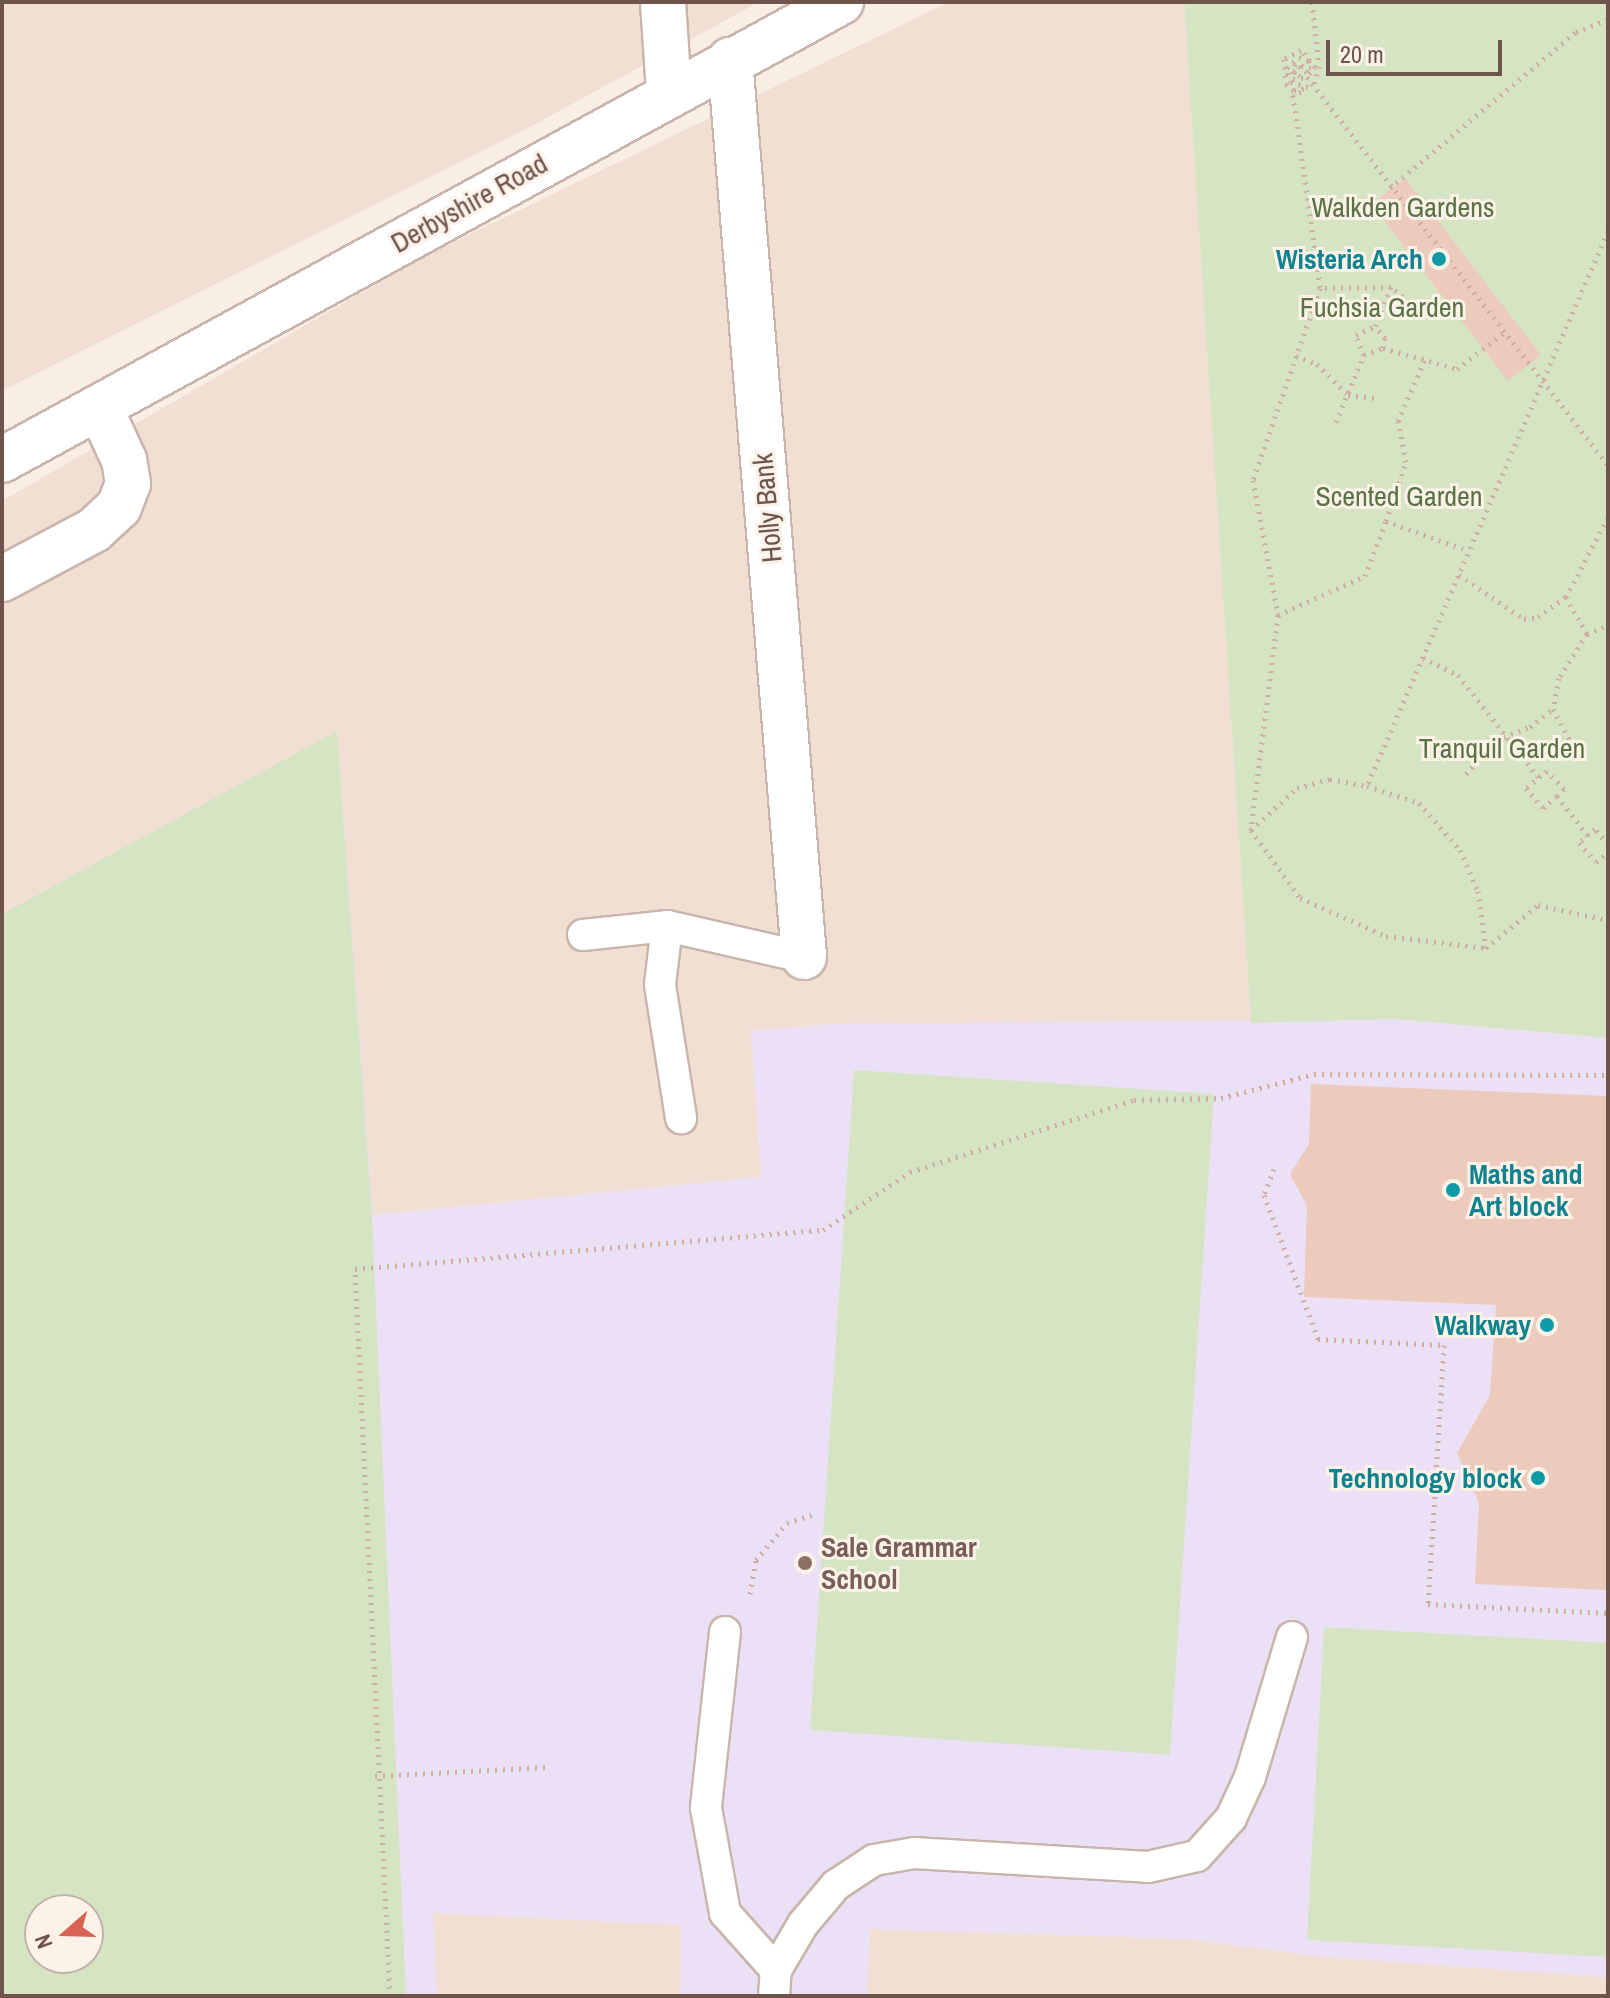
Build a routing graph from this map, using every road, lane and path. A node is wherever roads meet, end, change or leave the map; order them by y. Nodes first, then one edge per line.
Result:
1 (663, 2) edge
2 (1312, 2) edge
3 (827, 5) edge
4 (1608, 19) edge
5 (730, 60) junction
6 (1300, 76) dead end
7 (1313, 87) junction
8 (669, 92) junction
9 (1390, 188) junction
10 (1608, 231) edge
11 (1391, 287) junction
12 (1320, 288) junction
13 (1421, 312) dead end
14 (1375, 326) junction
15 (1504, 333) junction
16 (1383, 348) junction
17 (1364, 355) junction
18 (1296, 356) junction
19 (1425, 359) junction
20 (1542, 382) junction
21 (1348, 395) junction
22 (1376, 398) dead end
23 (100, 408) junction
24 (1336, 422) dead end
25 (2, 460) edge
26 (1608, 465) edge
27 (1608, 517) edge
28 (1386, 521) junction
29 (1469, 551) junction
30 (1459, 575) junction
31 (2, 579) edge
32 (1566, 597) junction
33 (1278, 615) junction
34 (1608, 625) edge
35 (1587, 634) junction
36 (1423, 658) junction
37 (1553, 709) junction
38 (1503, 737) junction
39 (1575, 750) dead end
40 (1466, 774) dead end
41 (1539, 778) junction
42 (1367, 786) junction
43 (1557, 796) junction
44 (1251, 830) junction
45 (1588, 836) junction
46 (1608, 844) edge
47 (1606, 854) edge
48 (1608, 863) edge
49 (1608, 920) edge
50 (667, 926) junction
51 (583, 935) dead end
52 (1486, 948) junction
53 (804, 957) joint
54 (1608, 1075) edge
55 (681, 1118) dead end
56 (1274, 1169) dead end
57 (814, 1514) dead end
58 (1608, 1613) edge
59 (725, 1632) joint
60 (1292, 1637) dead end
61 (546, 1767) dead end
62 (375, 1776) junction
63 (775, 1983) edge
64 (390, 1996) edge

1 - 8 street
2 - 7 path
3 - 5 street, Derbyshire Road
4 - 9 path
5 - 8 street, Derbyshire Road
5 - 53 street, Holly Bank
6 - 7 path
7 - 9 path
7 - 12 path
8 - 23 street, Derbyshire Road
9 - 15 path
10 - 20 path
11 - 12 path
11 - 13 path
11 - 14 path
12 - 18 path
14 - 16 path
14 - 17 path
15 - 19 path
15 - 20 path
16 - 17 path
16 - 19 path
17 - 21 path
18 - 21 path
18 - 33 path
19 - 28 path
20 - 26 path
20 - 29 path
21 - 22 path
21 - 24 path
23 - 25 street, Derbyshire Road
23 - 31 street
27 - 32 path
28 - 29 path
28 - 33 path
29 - 30 path
30 - 32 path
30 - 36 path
32 - 35 path
33 - 44 path
34 - 35 path
35 - 37 path
36 - 38 path
36 - 42 path
37 - 38 path
37 - 39 path
38 - 40 path
38 - 41 path
41 - 43 path
41 - 43 path
42 - 44 path
42 - 52 path
43 - 45 path
44 - 52 path
45 - 46 path
45 - 47 path
47 - 48 path
49 - 52 path
50 - 51 lane
50 - 53 lane
50 - 55 lane
54 - 62 path
56 - 58 path
57 - 59 path
59 - 63 lane
60 - 63 lane
61 - 62 path
62 - 64 path

